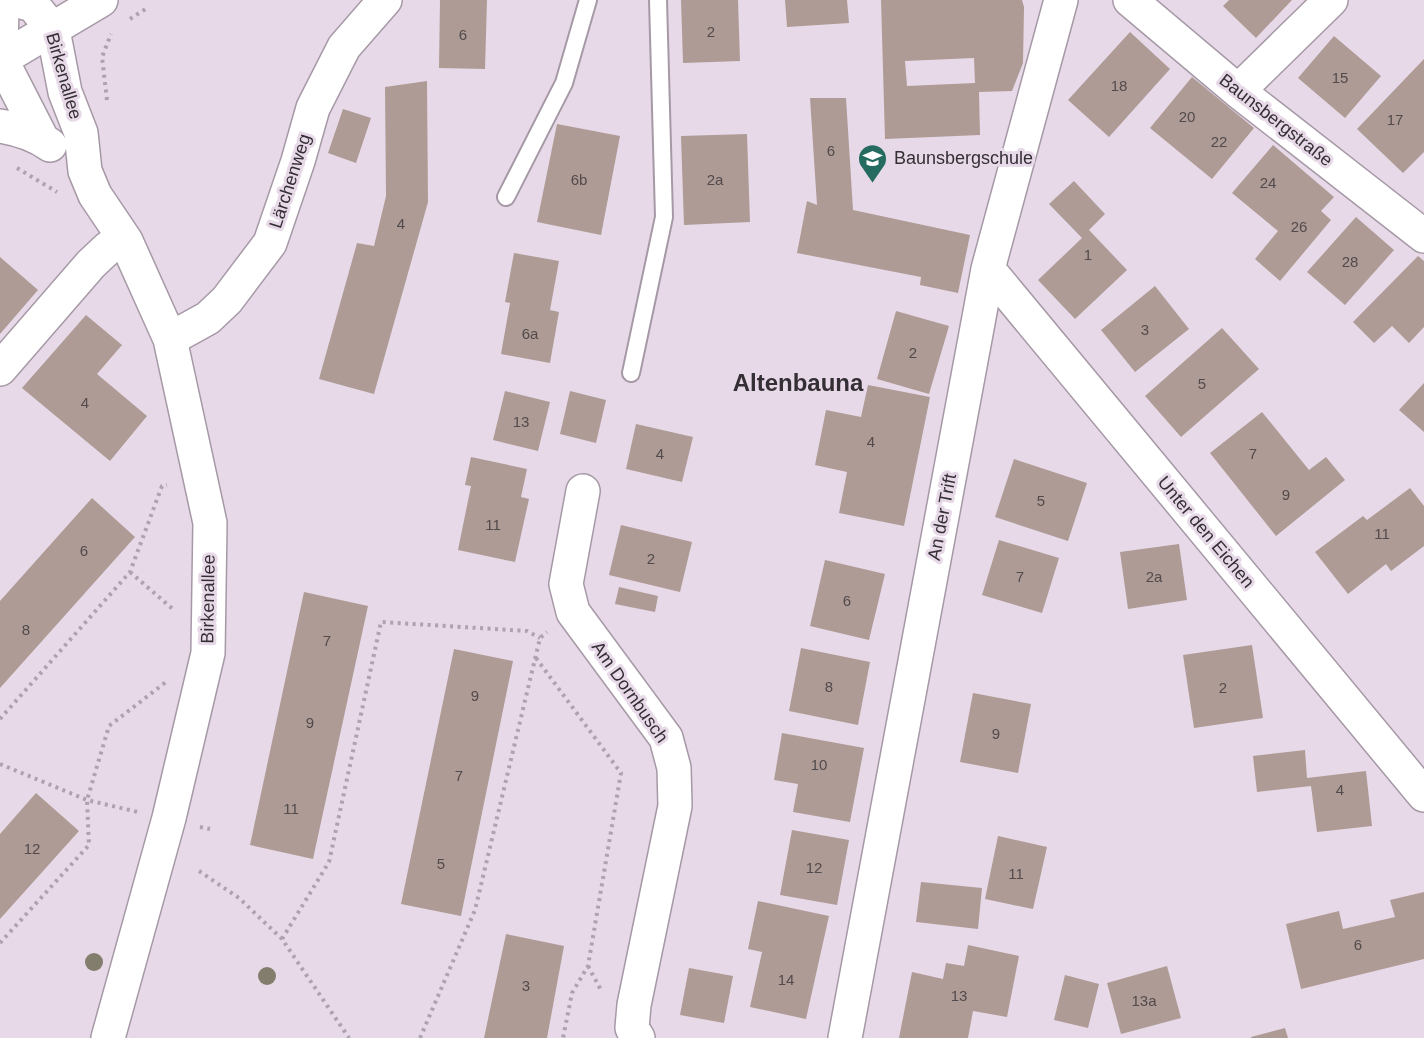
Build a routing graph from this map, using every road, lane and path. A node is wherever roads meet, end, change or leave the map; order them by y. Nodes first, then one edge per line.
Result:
1 (2, 0) edge
2 (14, 0) edge
3 (100, 0) edge
4 (385, 0) edge
5 (588, 0) edge
6 (657, 0) edge
7 (1061, 0) edge
8 (1130, 0) edge
9 (1331, 0) edge
10 (53, 30) junction
11 (102, 57) dead end
12 (1, 60) edge
13 (1238, 91) junction
14 (108, 107) dead end
15 (0, 126) edge
16 (42, 139) junction
17 (85, 171) junction
18 (506, 197) dead end
19 (1424, 236) edge
20 (126, 241) junction
21 (988, 269) junction
22 (170, 339) junction
23 (0, 369) edge
24 (632, 373) dead end
25 (200, 480) junction
26 (583, 491) dead end
27 (130, 572) junction
28 (175, 611) dead end
29 (573, 612) junction
30 (540, 638) junction
31 (536, 657) junction
32 (200, 685) junction
33 (0, 719) edge
34 (0, 764) edge
35 (1414, 768) edge
36 (1424, 795) edge
37 (87, 800) junction
38 (120, 809) dead end
39 (199, 871) dead end
40 (282, 939) junction
41 (0, 943) edge
42 (108, 1038) edge
43 (349, 1038) edge
44 (420, 1038) edge
45 (563, 1038) edge
46 (638, 1038) edge
47 (845, 1038) edge

1 - 12 street, Birkenallee
2 - 10 street, Birkenallee
3 - 10 street
4 - 22 street, Lärchenweg
5 - 18 lane
6 - 24 lane
7 - 21 street, An der Trift
8 - 13 street, Baunsbergstraße
9 - 13 street
10 - 12 street
10 - 17 street, Birkenallee
11 - 14 path
12 - 16 street, Birkenallee
13 - 19 street, Baunsbergstraße
15 - 16 street, Birkenallee
16 - 17 street, Birkenallee
17 - 20 street, Birkenallee
20 - 22 street, Birkenallee
20 - 23 street
21 - 35 street, Unter den Eichen
21 - 47 street, An der Trift
22 - 25 street, Birkenallee
25 - 27 path
25 - 32 street, Birkenallee
26 - 29 street, Am Dornbusch
27 - 28 path
27 - 33 path
29 - 30 path
29 - 46 street, Am Dornbusch
30 - 31 path
30 - 40 path
31 - 44 path
31 - 45 path
32 - 37 path
32 - 42 street, Birkenallee
34 - 37 path
35 - 36 street, Unter den Eichen
37 - 38 path
37 - 41 path
39 - 40 path
40 - 43 path

